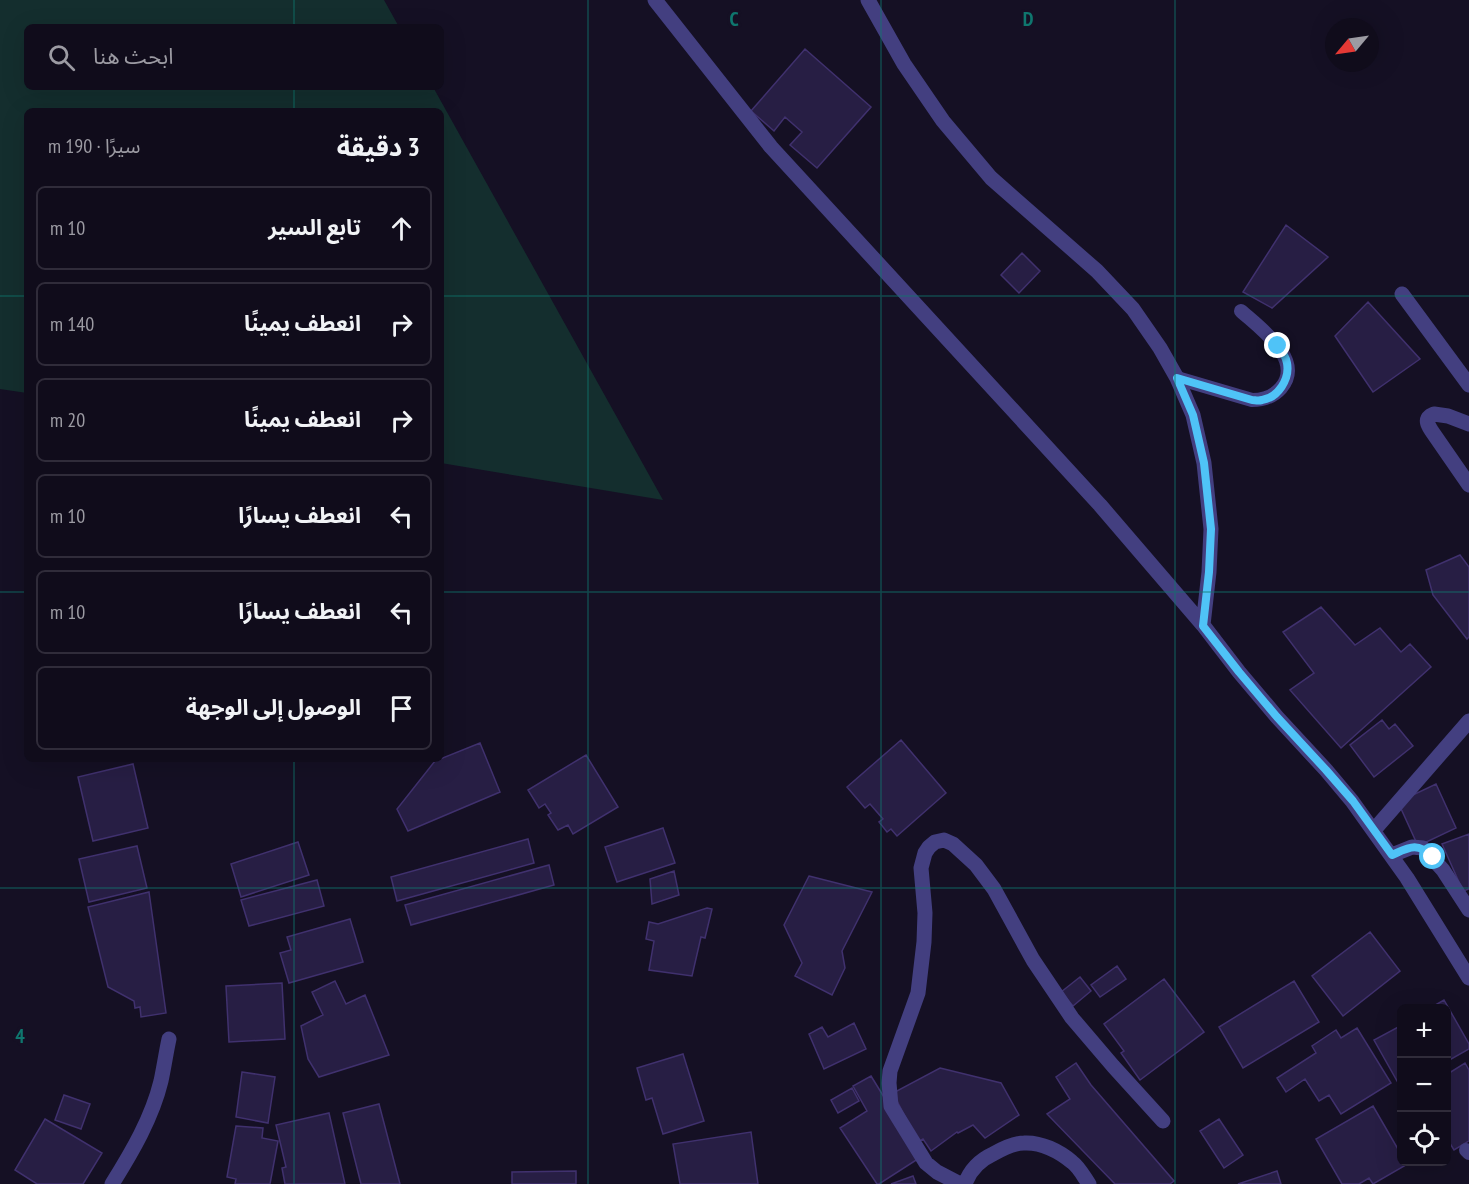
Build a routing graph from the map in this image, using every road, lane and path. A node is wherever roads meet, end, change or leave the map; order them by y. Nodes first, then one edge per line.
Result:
1 (655, 0) edge
2 (868, 0) edge
3 (1402, 294) dead end
4 (1241, 311) dead end
5 (1177, 378) junction
6 (1469, 385) edge
7 (1469, 424) edge
8 (1469, 484) edge
9 (1203, 626) junction
10 (1469, 721) edge
11 (1374, 830) junction
12 (1392, 855) junction
13 (1469, 910) edge
14 (1469, 978) edge
15 (169, 1039) dead end
16 (1164, 1121) dead end
17 (112, 1184) edge
18 (963, 1184) edge
19 (1089, 1184) edge

1 - 9 street
2 - 5 street
3 - 6 street
4 - 5 lane
5 - 9 street
7 - 8 street
9 - 11 street
10 - 11 street
11 - 12 street
12 - 13 street
12 - 14 street
15 - 17 street
16 - 18 street
18 - 19 street

